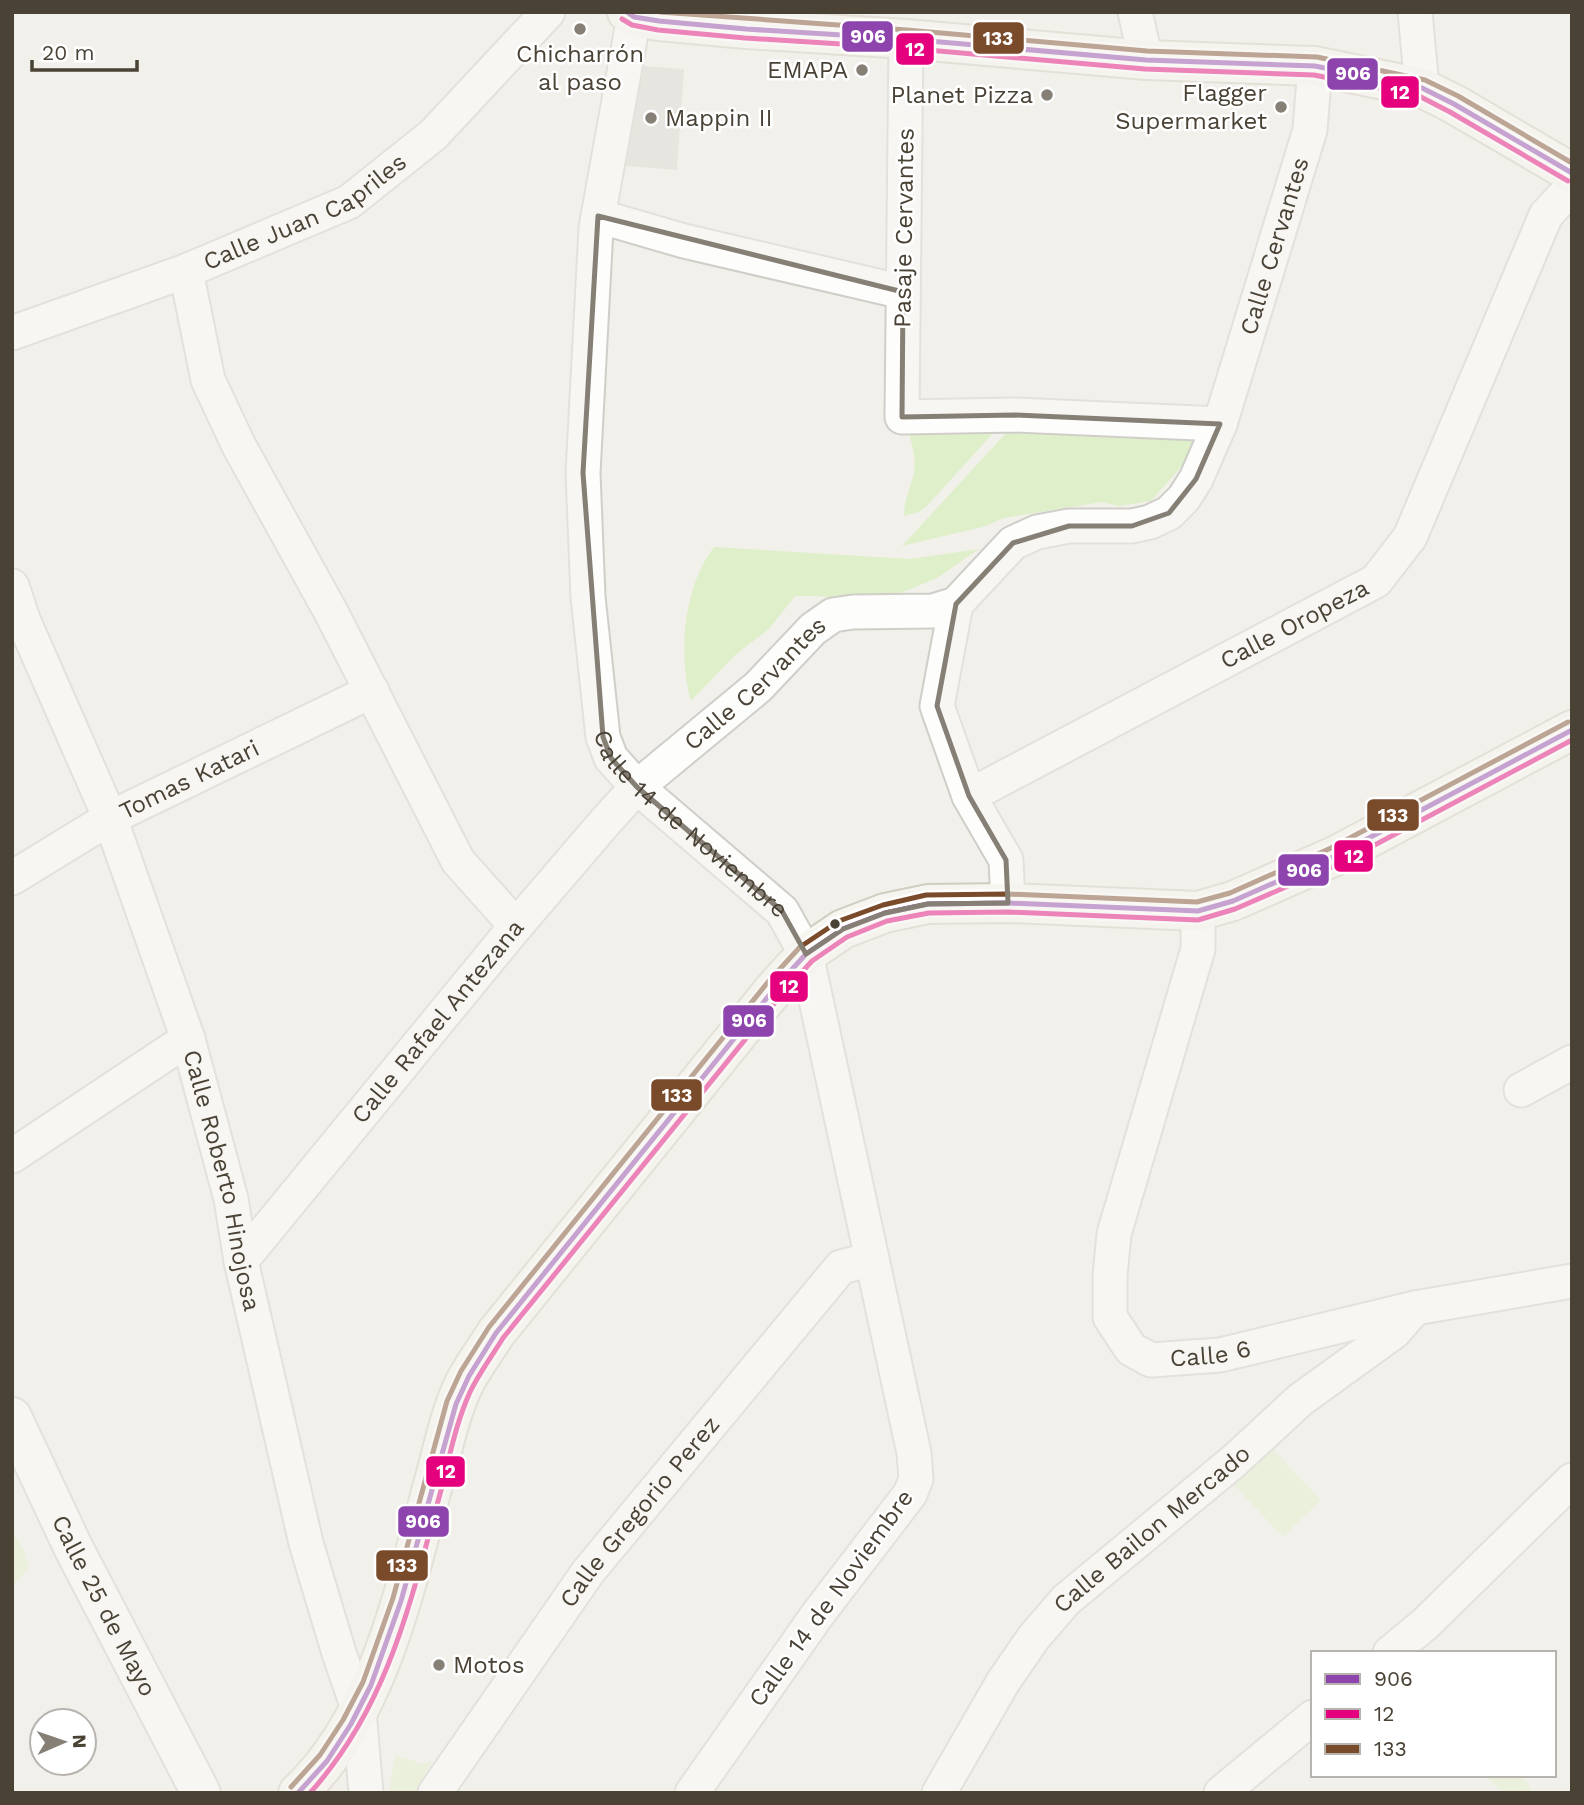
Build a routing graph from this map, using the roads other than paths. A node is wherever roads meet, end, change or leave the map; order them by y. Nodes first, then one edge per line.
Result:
1 (548, 12) edge
2 (1135, 12) edge
3 (1415, 12) edge
4 (631, 15) edge
5 (754, 20) edge
6 (906, 39) junction
7 (1146, 60) junction
8 (1315, 66) junction
9 (1422, 88) junction
10 (1572, 173) edge
11 (1572, 187) edge
12 (598, 216) junction
13 (186, 271) junction
14 (903, 292) junction
15 (12, 333) edge
16 (1220, 424) junction
17 (12, 586) edge
18 (956, 604) junction
19 (18, 625) edge
20 (372, 691) junction
21 (1572, 730) edge
22 (637, 787) junction
23 (969, 796) junction
24 (110, 818) junction
25 (12, 878) edge
26 (1008, 902) junction
27 (1198, 911) junction
28 (516, 926) junction
29 (806, 954) junction
30 (188, 1039) junction
31 (1572, 1062) edge
32 (1521, 1090) dead end
33 (12, 1156) edge
34 (872, 1259) junction
35 (241, 1261) junction
36 (1572, 1281) edge
37 (1415, 1308) junction
38 (12, 1417) edge
39 (1572, 1480) edge
40 (1392, 1651) edge
41 (359, 1711) junction
42 (1311, 1719) edge
43 (201, 1793) edge
44 (298, 1793) edge
45 (366, 1793) edge
46 (435, 1793) edge
47 (692, 1793) edge
48 (939, 1793) edge
49 (1221, 1793) edge

1 - 13 street, Calle Juan Capriles
2 - 7 street
3 - 9 street
4 - 5 main road
4 - 12 street, Calle 14 de Noviembre
5 - 6 main road
6 - 7 main road
6 - 14 street, Pasaje Cervantes
7 - 8 main road
8 - 9 main road
8 - 16 street, Calle Cervantes
9 - 10 main road
11 - 23 street, Calle Oropeza
12 - 14 street
12 - 22 street, Calle 14 de Noviembre
13 - 15 street, Calle Juan Capriles
13 - 20 street
14 - 16 street, Pasaje Cervantes
16 - 18 street, Calle Cervantes
17 - 19 street, Calle Roberto Hinojosa
18 - 22 street, Calle Cervantes
18 - 23 street
19 - 24 street, Calle Roberto Hinojosa
20 - 24 street, Tomas Katari
20 - 28 street
21 - 27 main road
22 - 28 street, Calle Rafael Antezana
22 - 29 street, Calle 14 de Noviembre
23 - 26 street
24 - 25 street, Tomas Katari
24 - 30 street, Calle Roberto Hinojosa
26 - 27 main road
26 - 29 main road
27 - 37 street, Calle 6
28 - 35 street, Calle Rafael Antezana
29 - 34 street, Calle 14 de Noviembre
29 - 41 main road
30 - 33 street
30 - 35 street, Calle Roberto Hinojosa
31 - 32 street
34 - 46 street, Calle Gregorio Perez
34 - 47 street, Calle 14 de Noviembre
35 - 41 street, Calle Roberto Hinojosa
36 - 37 street, Calle 6
37 - 48 street, Calle Bailon Mercado
38 - 43 street, Calle 25 de Mayo
39 - 40 street
41 - 44 main road
41 - 45 street, Calle Roberto Hinojosa
42 - 49 street

